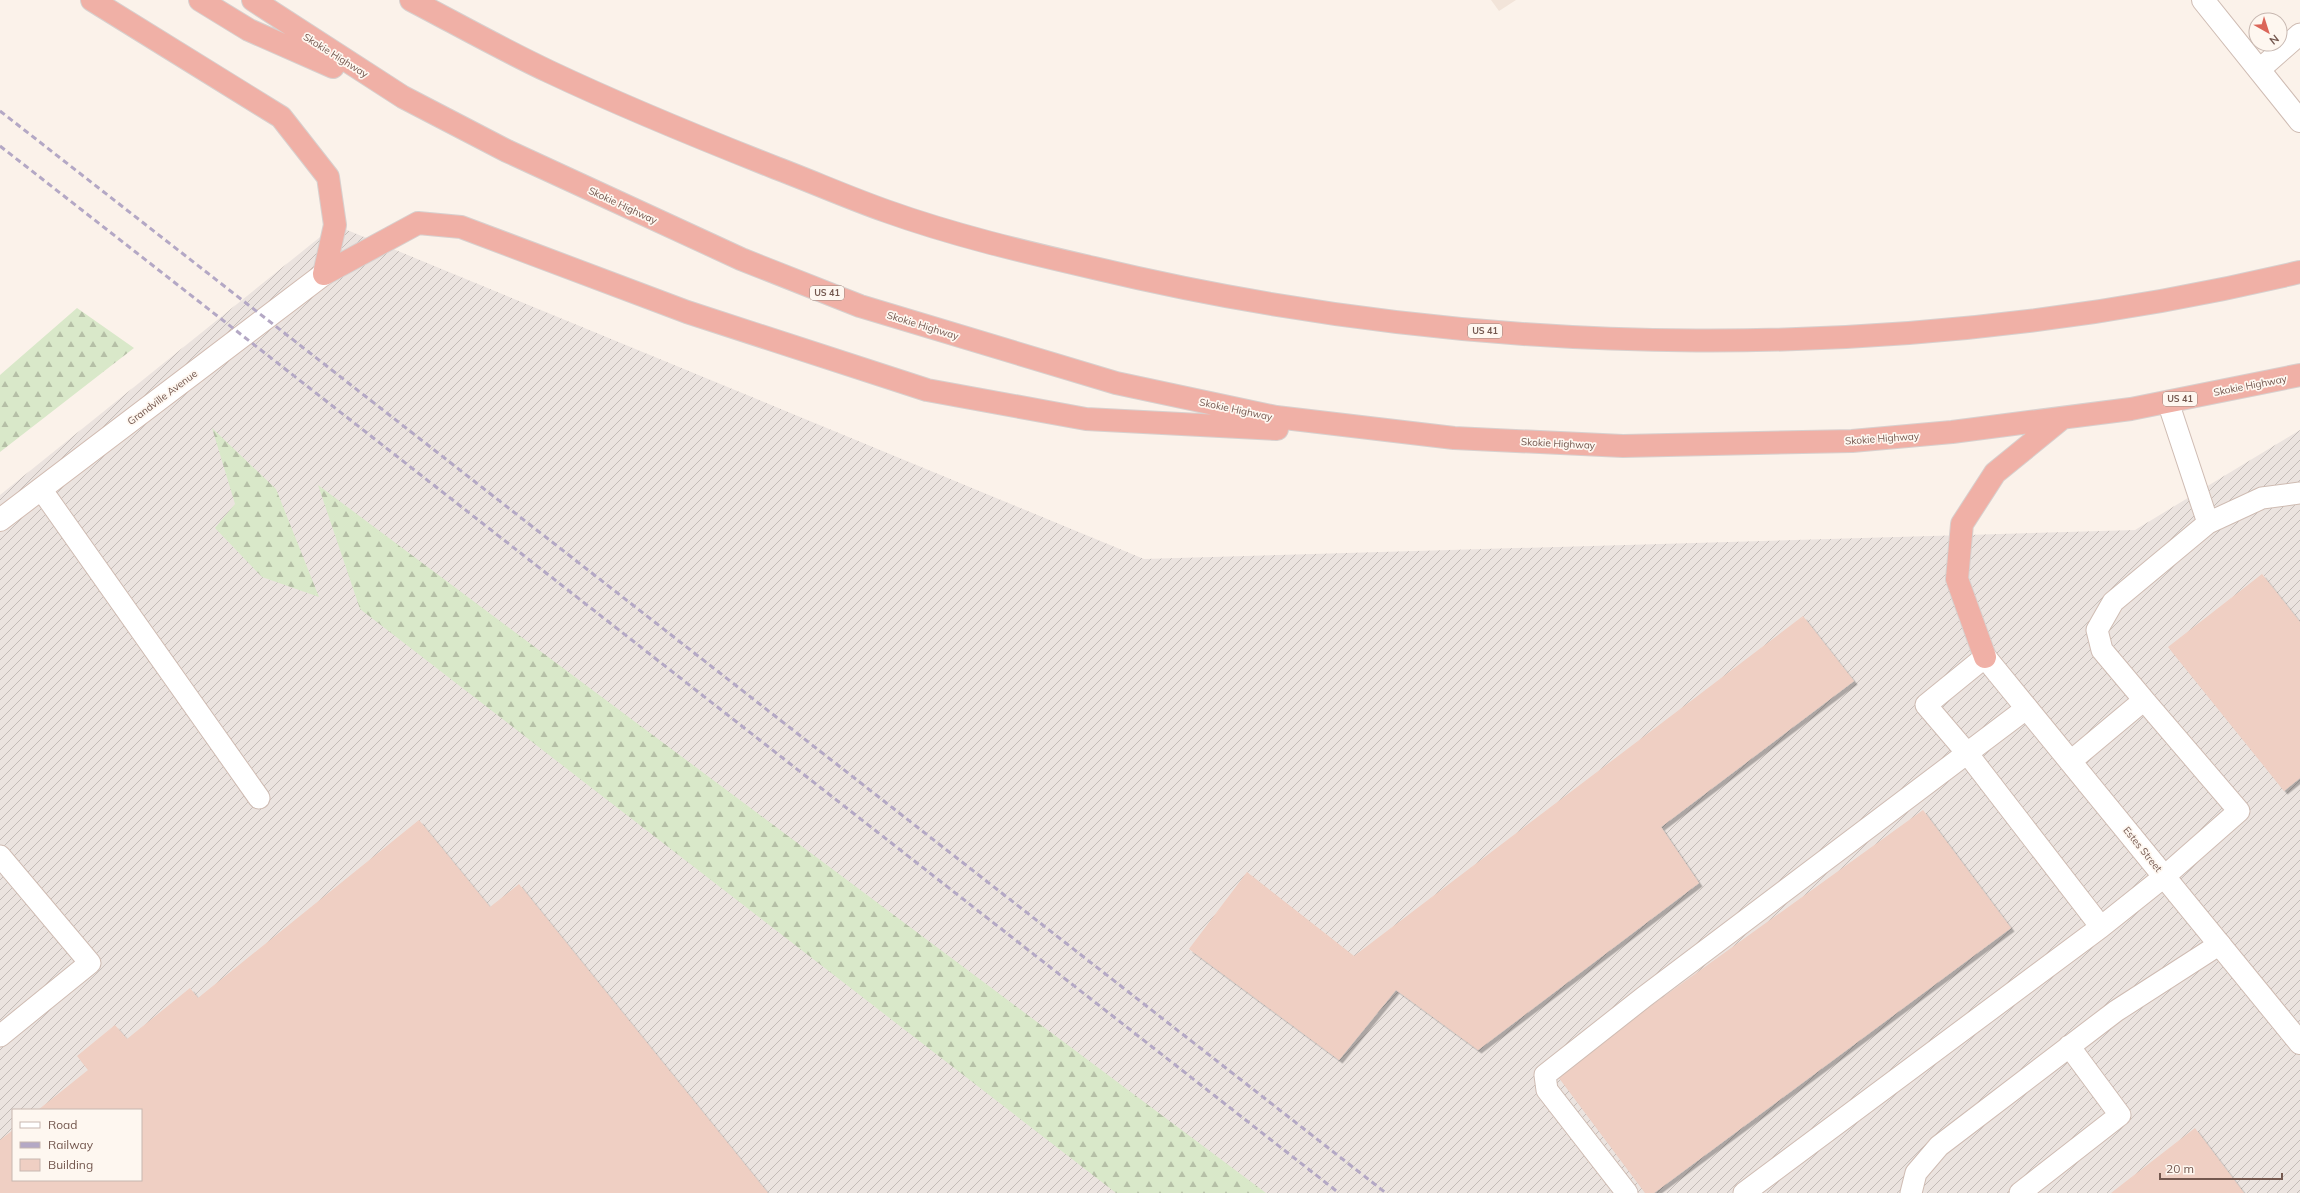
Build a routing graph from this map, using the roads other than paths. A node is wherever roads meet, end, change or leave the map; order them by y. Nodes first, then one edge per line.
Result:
1 (92, 0) edge
2 (200, 0) edge
3 (253, 0) edge
4 (411, 0) edge
5 (2203, 0) edge
6 (2300, 34) edge
7 (2259, 70) junction
8 (403, 97) junction
9 (2300, 121) edge
10 (2300, 272) edge
11 (324, 274) junction
12 (2300, 375) edge
13 (2168, 402) junction
14 (2060, 420) junction
15 (1454, 438) junction
16 (42, 489) junction
17 (2300, 492) edge
18 (0, 520) edge
19 (2208, 523) junction
20 (1985, 657) junction
21 (2144, 700) junction
22 (2027, 708) junction
23 (1967, 753) junction
24 (2071, 761) junction
25 (259, 798) dead end
26 (0, 856) edge
27 (2165, 876) junction
28 (2101, 927) junction
29 (2220, 944) junction
30 (0, 1036) edge
31 (2300, 1043) edge
32 (2069, 1046) junction
33 (1627, 1193) edge
34 (1744, 1193) edge
35 (1911, 1193) edge
36 (2020, 1193) edge

1 - 11 highway
2 - 8 highway
3 - 8 highway, Skokie Highway / US 41
4 - 10 highway, US 41
5 - 7 street
6 - 7 lane
7 - 9 street
8 - 15 highway, Skokie Highway / US 41
11 - 15 highway
11 - 16 street, Grandville Avenue
12 - 13 highway, Skokie Highway / US 41
13 - 14 highway, Skokie Highway / US 41
13 - 19 lane
14 - 15 highway, Skokie Highway / US 41
14 - 20 highway
16 - 18 street, Grandville Avenue
16 - 25 lane
17 - 19 lane
19 - 21 lane
20 - 22 street, Estes Street
20 - 23 lane
21 - 24 lane
21 - 27 lane
22 - 23 lane
22 - 24 street, Estes Street
23 - 28 lane
23 - 33 lane
24 - 27 street, Estes Street
26 - 30 lane
27 - 28 lane
27 - 29 street, Estes Street
28 - 34 lane
29 - 31 street, Estes Street
29 - 32 lane
32 - 35 lane
32 - 36 lane

